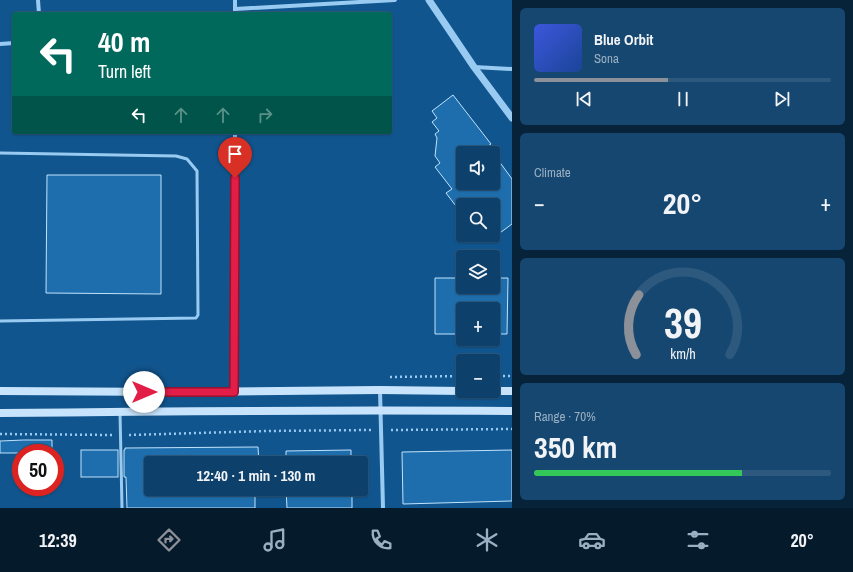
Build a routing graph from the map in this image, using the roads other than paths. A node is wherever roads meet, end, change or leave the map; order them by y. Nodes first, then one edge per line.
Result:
1 (38, 0) edge
2 (235, 0) edge
3 (395, 0) edge
4 (429, 0) edge
5 (39, 12) edge
6 (235, 12) edge
7 (12, 43) edge
8 (0, 44) edge
9 (474, 67) junction
10 (512, 69) edge
11 (512, 118) edge
12 (235, 134) edge
13 (0, 153) edge
14 (0, 321) edge
15 (380, 390) junction
16 (0, 391) edge
17 (456, 391) edge
18 (500, 391) edge
19 (512, 391) edge
20 (234, 392) junction
21 (381, 410) junction
22 (512, 411) edge
23 (120, 412) junction
24 (0, 413) edge
25 (122, 508) edge
26 (383, 508) edge

1 - 5 street
2 - 6 street
3 - 6 street
4 - 9 street
7 - 8 street
9 - 10 street
9 - 11 street
12 - 20 street
13 - 14 lane
15 - 17 main road
15 - 20 main road
15 - 21 street
16 - 20 main road
18 - 19 main road
21 - 22 main road
21 - 23 main road
21 - 26 street
23 - 24 main road
23 - 25 lane

